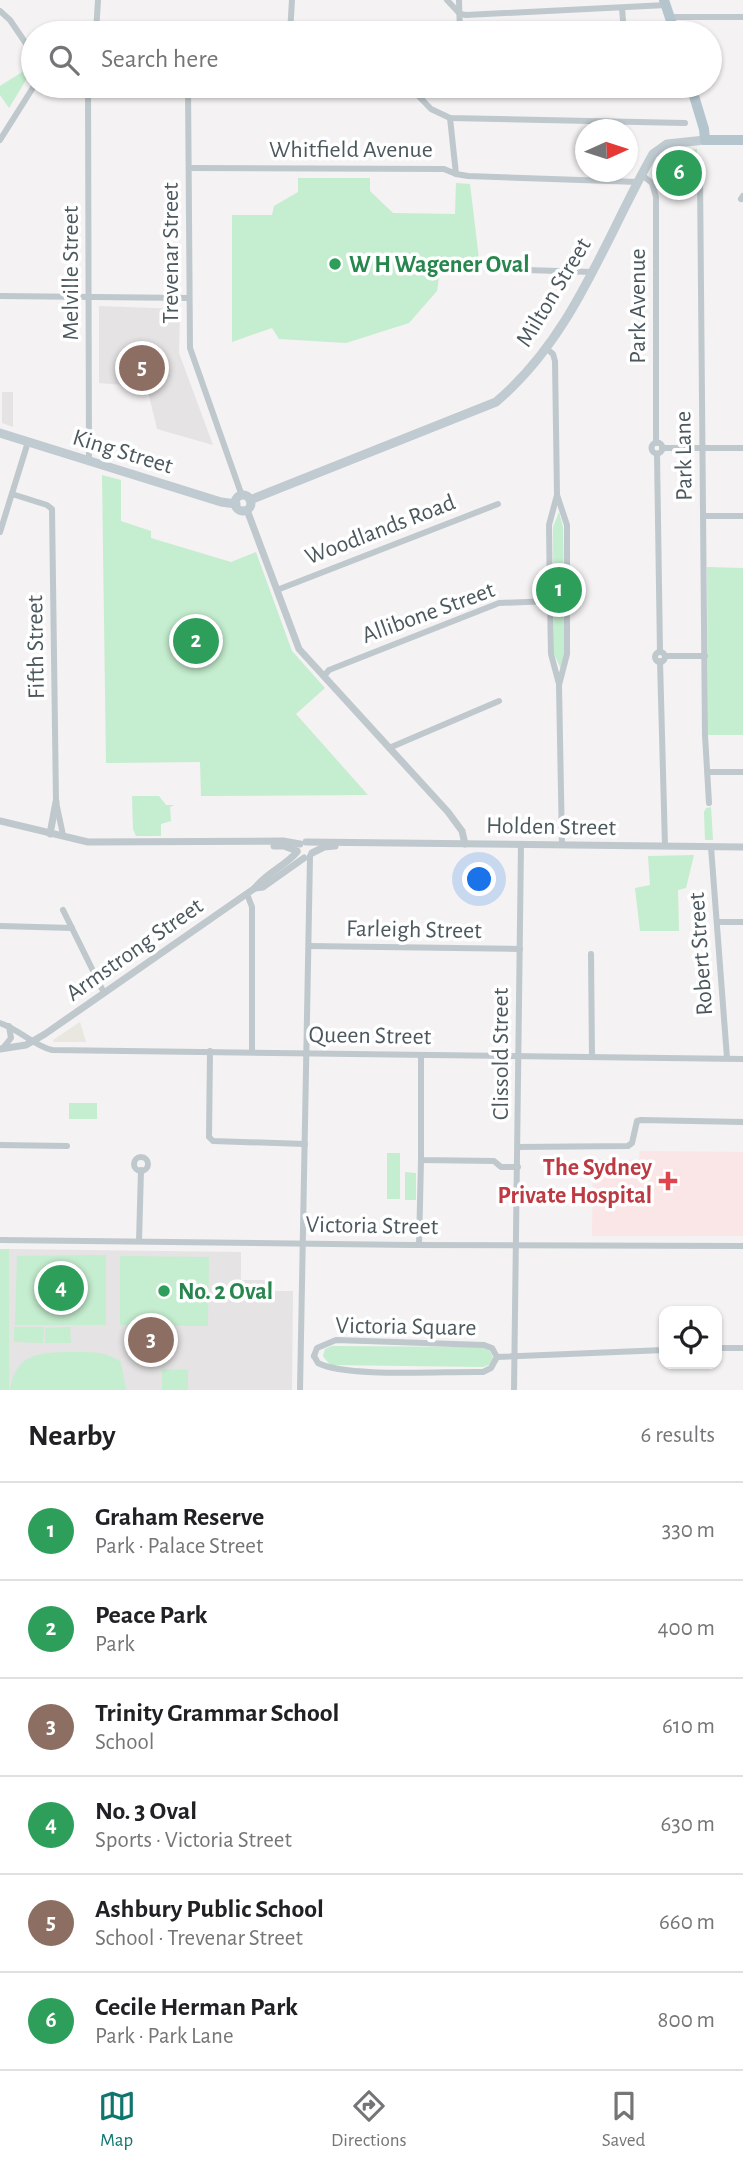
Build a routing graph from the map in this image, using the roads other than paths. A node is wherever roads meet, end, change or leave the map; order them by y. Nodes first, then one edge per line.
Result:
1 (98, 0) edge
2 (292, 0) edge
3 (447, 0) edge
4 (459, 0) edge
5 (605, 0) edge
6 (665, 3) edge
7 (622, 8) junction
8 (605, 9) junction
9 (0, 11) edge
10 (460, 14) junction
11 (670, 17) junction
12 (743, 17) edge
13 (97, 21) edge
14 (291, 21) edge
15 (460, 21) edge
16 (623, 21) edge
17 (671, 21) edge
18 (21, 36) edge
19 (26, 98) edge
20 (88, 98) edge
21 (188, 98) edge
22 (420, 98) edge
23 (695, 98) edge
24 (450, 118) junction
25 (685, 123) dead end
26 (743, 139) edge
27 (0, 140) edge
28 (705, 140) junction
29 (189, 167) junction
30 (456, 174) junction
31 (700, 176) dead end
32 (640, 178) junction
33 (487, 269) dead end
34 (594, 272) junction
35 (0, 296) edge
36 (89, 297) junction
37 (189, 298) junction
38 (547, 349) junction
39 (0, 433) edge
40 (28, 442) junction
41 (658, 448) junction
42 (702, 448) junction
43 (743, 448) edge
44 (89, 461) junction
45 (12, 494) junction
46 (557, 495) junction
47 (247, 502) junction
48 (498, 504) dead end
49 (704, 516) junction
50 (743, 516) edge
51 (0, 533) edge
52 (277, 590) junction
53 (550, 601) junction
54 (705, 656) junction
55 (661, 657) junction
56 (324, 676) junction
57 (559, 685) junction
58 (499, 701) dead end
59 (389, 748) junction
60 (708, 772) junction
61 (743, 772) edge
62 (56, 802) junction
63 (709, 803) dead end
64 (0, 821) edge
65 (50, 834) junction
66 (60, 834) junction
67 (359, 843) junction
68 (465, 844) junction
69 (521, 845) junction
70 (562, 845) junction
71 (665, 846) junction
72 (300, 847) junction
73 (711, 847) junction
74 (743, 847) edge
75 (309, 856) junction
76 (255, 888) junction
77 (247, 894) junction
78 (63, 910) dead end
79 (717, 922) junction
80 (743, 922) edge
81 (0, 926) edge
82 (72, 928) junction
83 (309, 946) junction
84 (520, 949) junction
85 (591, 954) dead end
86 (104, 993) junction
87 (0, 1023) edge
88 (9, 1026) junction
89 (34, 1041) junction
90 (1, 1049) edge
91 (210, 1051) junction
92 (252, 1052) junction
93 (307, 1053) junction
94 (421, 1055) junction
95 (520, 1056) junction
96 (592, 1057) junction
97 (727, 1058) junction
98 (743, 1059) edge
99 (743, 1122) edge
100 (305, 1144) junction
101 (0, 1145) edge
102 (67, 1146) dead end
103 (518, 1147) junction
104 (421, 1160) junction
105 (518, 1167) junction
106 (141, 1170) dead end
107 (0, 1240) edge
108 (139, 1241) junction
109 (304, 1243) junction
110 (419, 1245) junction
111 (517, 1245) junction
112 (743, 1245) edge
113 (722, 1348) edge
114 (743, 1348) edge
115 (659, 1350) edge
116 (301, 1356) junction
117 (314, 1356) junction
118 (497, 1357) junction
119 (515, 1357) junction
120 (300, 1390) edge
121 (514, 1390) edge

1 - 13 street
2 - 14 street
3 - 10 street
4 - 10 street
5 - 8 street
6 - 7 street
6 - 11 main road
7 - 8 street
7 - 16 street
8 - 10 street
9 - 18 street
10 - 15 street
11 - 12 street
11 - 17 main road
19 - 27 street
20 - 36 street, Melville Street
21 - 29 street, Trevenar Street
22 - 24 street
23 - 28 main road
24 - 25 street
24 - 30 street, Whitfield Avenue
26 - 28 main road, Milton Street
28 - 32 main road, Milton Street
29 - 30 street, Whitfield Avenue
29 - 37 street, Trevenar Street
30 - 32 street
31 - 42 street, Park Lane
32 - 34 main road, Milton Street
32 - 41 street, Park Avenue
33 - 34 street
34 - 38 main road, Milton Street
35 - 36 street
36 - 37 street
36 - 44 street, Melville Street
37 - 47 street, Trevenar Street
38 - 46 street
38 - 47 main road, Milton Street
39 - 40 main road, King Street
40 - 44 main road, King Street
40 - 45 street
41 - 42 street
41 - 55 street, Park Avenue
42 - 43 street
42 - 49 street, Park Lane
44 - 47 main road, King Street
45 - 51 street
45 - 62 street, Fifth Street
46 - 53 street
46 - 57 street
47 - 52 street, Trevenar Street
48 - 52 street, Woodlands Road
49 - 50 street
49 - 54 street, Park Lane
52 - 56 street, Trevenar Street
53 - 56 street, Allibone Street
53 - 57 street
54 - 55 street
54 - 60 street, Park Lane
55 - 71 street, Park Avenue
56 - 59 street, Trevenar Street
57 - 70 street
58 - 59 street
59 - 68 street, Trevenar Street
60 - 61 street
60 - 63 street
62 - 65 street
62 - 66 street, Fifth Street
64 - 65 street, Holden Street
65 - 66 street, Holden Street
66 - 72 street, Holden Street
67 - 68 street, Holden Street
67 - 72 street, Holden Street
67 - 75 street, Holden Street
68 - 69 street, Holden Street
69 - 70 street, Holden Street
69 - 84 street, Clissold Street
70 - 71 street, Holden Street
71 - 73 street, Holden Street
72 - 75 street
72 - 75 street
72 - 76 street, Armstrong Street
73 - 74 street, Holden Street
73 - 79 street, Robert Street
75 - 76 street, Armstrong Street
75 - 83 street
76 - 77 street, Armstrong Street
77 - 86 street, Armstrong Street
77 - 92 street
78 - 82 street
79 - 80 street
79 - 97 street, Robert Street
81 - 82 street
82 - 86 street
83 - 84 street, Farleigh Street
83 - 93 street
84 - 95 street, Clissold Street
85 - 96 street
86 - 89 street, Armstrong Street
87 - 88 street
88 - 89 street
88 - 90 street
89 - 90 street, Queen Street
89 - 91 street, Queen Street
91 - 92 street, Queen Street
91 - 100 street
92 - 93 street, Queen Street
93 - 94 street, Queen Street
93 - 100 street
94 - 95 street, Queen Street
94 - 104 street
95 - 96 street, Queen Street
95 - 103 street, Clissold Street
96 - 97 street, Queen Street
97 - 98 street, Queen Street
99 - 103 street
100 - 109 street
101 - 102 street
103 - 105 street, Clissold Street
104 - 105 street
104 - 110 street
105 - 111 street, Clissold Street
106 - 108 street
107 - 108 street, Victoria Street
108 - 109 street, Victoria Street
109 - 110 street, Victoria Street
109 - 116 street
110 - 111 street, Victoria Street
111 - 112 street, Victoria Street
111 - 119 street, Clissold Street
113 - 114 street
115 - 119 street, Victoria Square
116 - 117 street, Victoria Square
116 - 120 street
117 - 118 street, Victoria Square
117 - 118 street, Victoria Square
118 - 119 street, Victoria Square
119 - 121 street, Clissold Street

